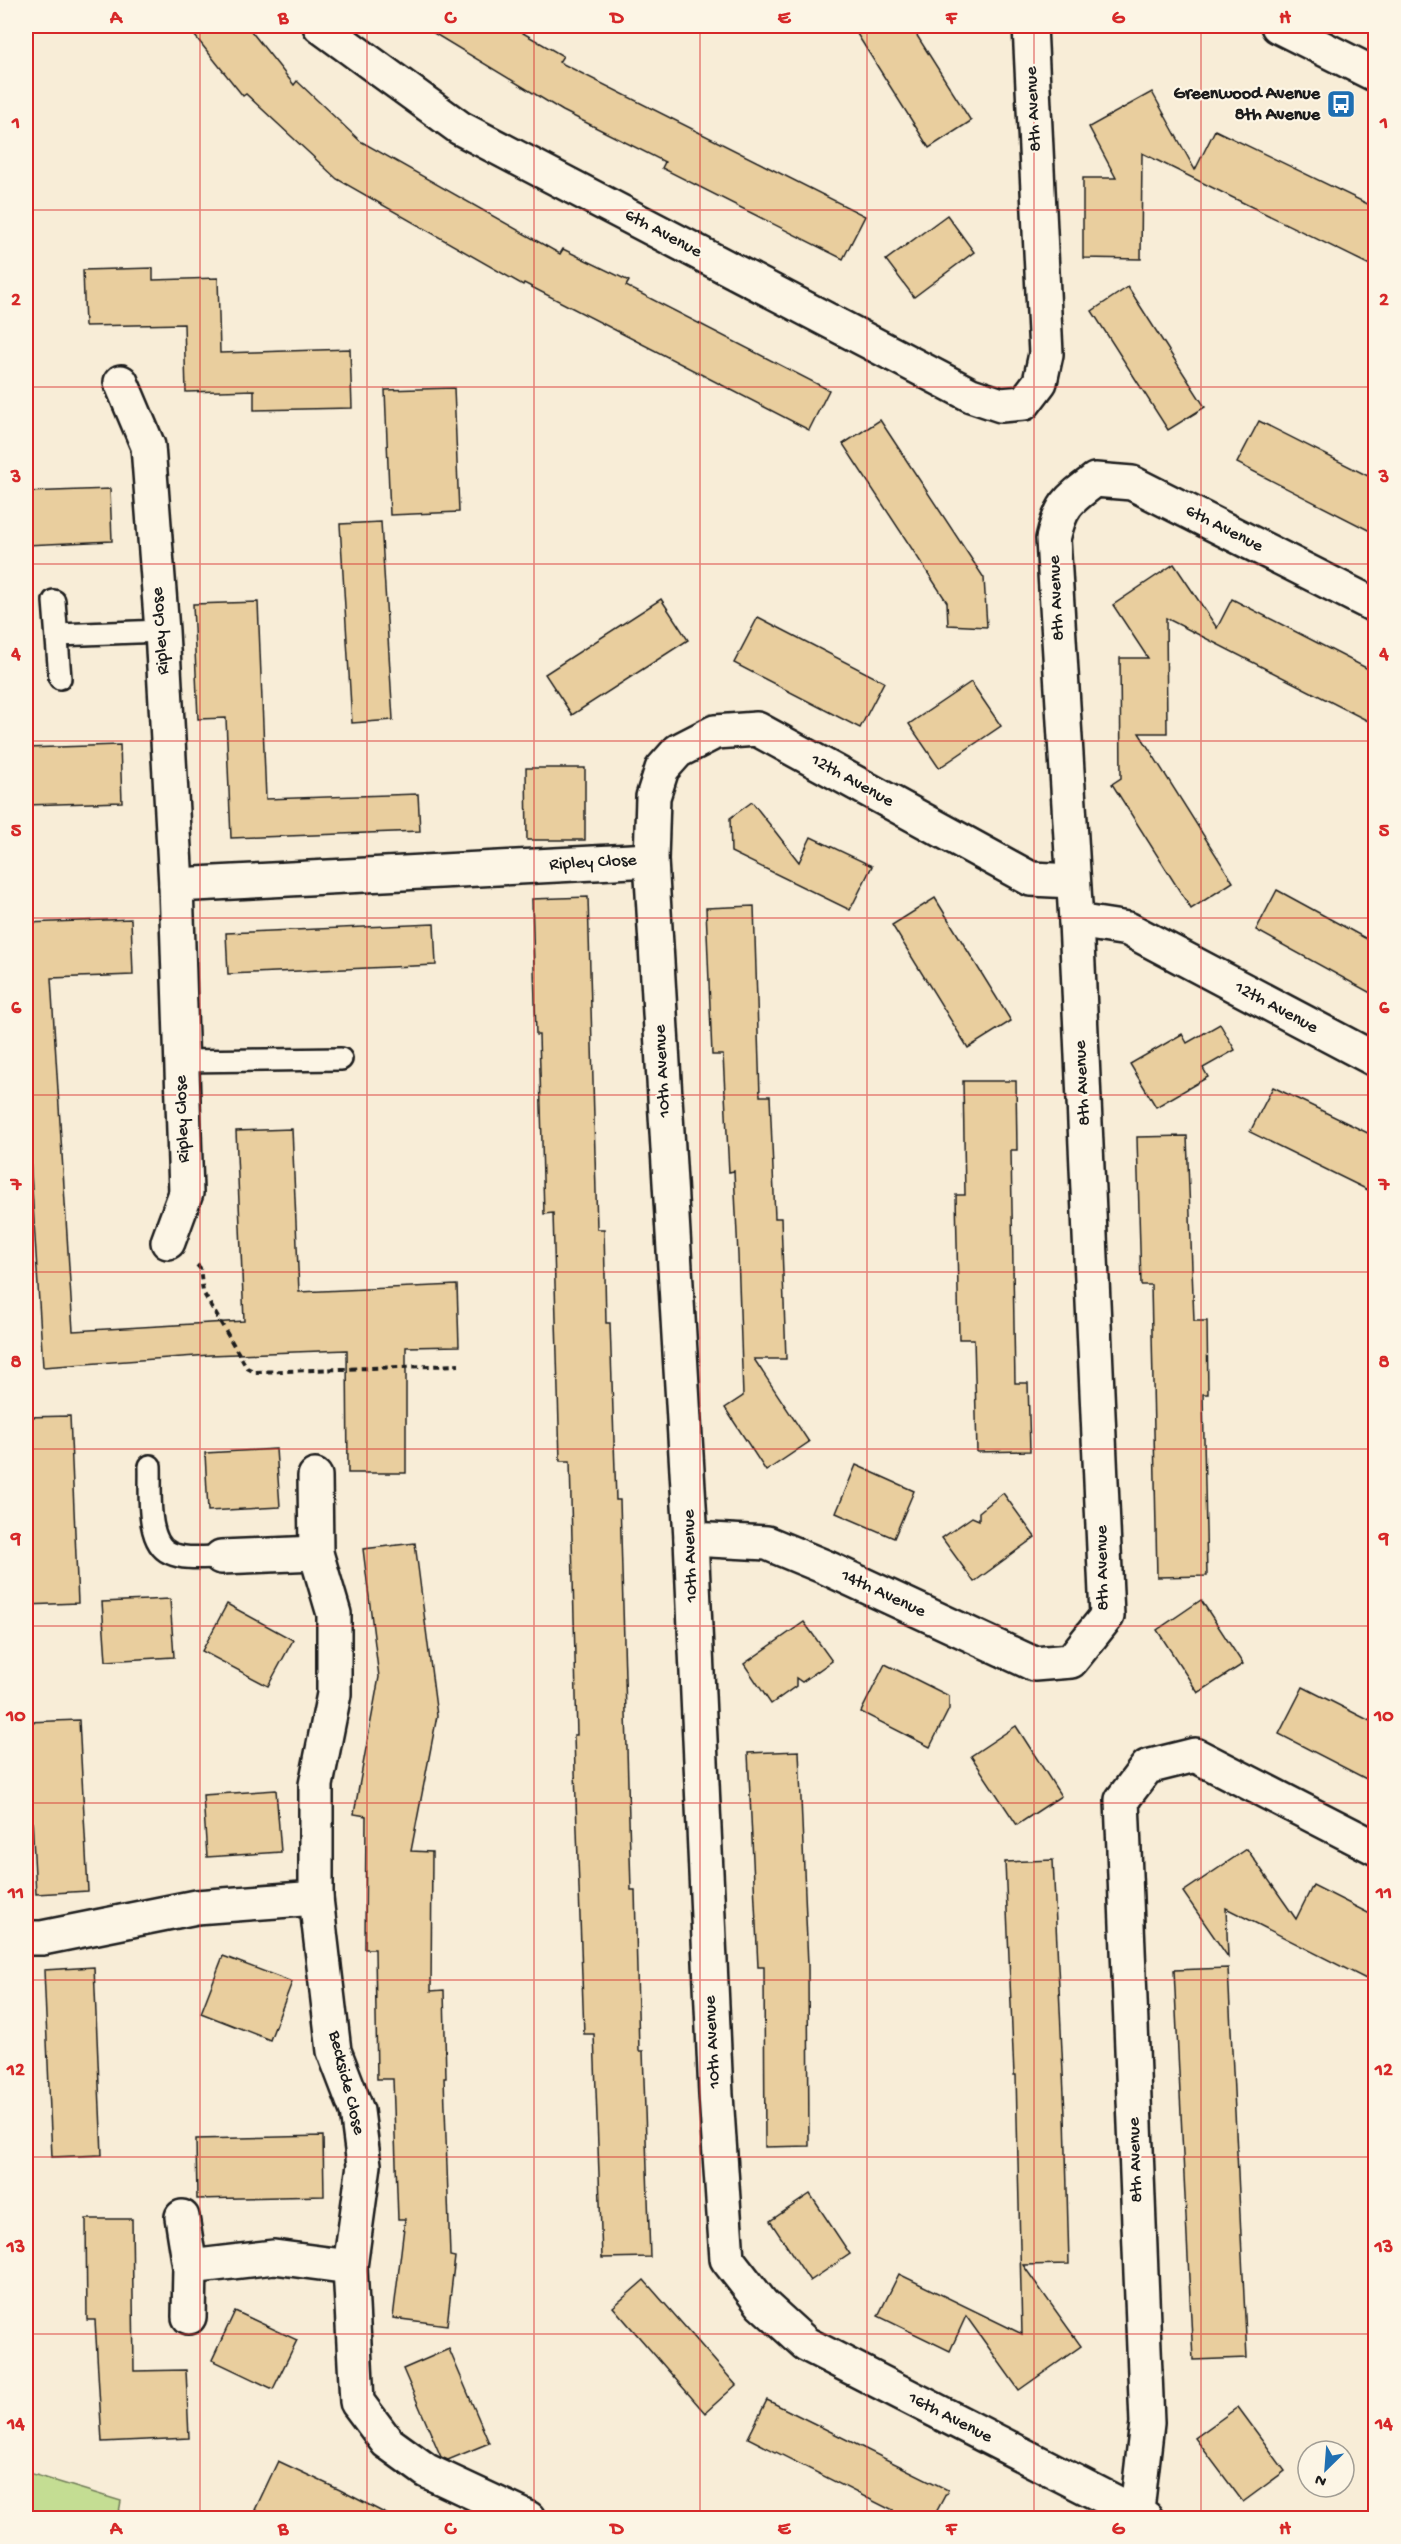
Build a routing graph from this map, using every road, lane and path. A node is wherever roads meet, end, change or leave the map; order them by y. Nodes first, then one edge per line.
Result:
1 (320, 26) edge
2 (1030, 26) edge
3 (1278, 26) edge
4 (1376, 75) edge
5 (121, 382) dead end
6 (1024, 403) joint
7 (1072, 498) joint
8 (54, 601) dead end
9 (1376, 606) edge
10 (162, 631) junction
11 (58, 635) junction
12 (60, 678) dead end
13 (653, 797) joint
14 (651, 860) junction
15 (1073, 881) junction
16 (176, 885) junction
17 (1076, 921) junction
18 (340, 1059) dead end
19 (1376, 1059) edge
20 (181, 1061) junction
21 (168, 1242) joint
22 (459, 1365) dead end
23 (150, 1466) dead end
24 (315, 1476) dead end
25 (691, 1539) junction
26 (316, 1553) junction
27 (221, 1557) joint
28 (1071, 1661) joint
29 (1376, 1848) edge
30 (316, 1898) junction
31 (34, 1938) edge
32 (182, 2217) dead end
33 (190, 2267) junction
34 (350, 2267) junction
35 (762, 2304) joint
36 (189, 2317) dead end
37 (1140, 2517) edge
38 (528, 2518) edge

1 - 6 street, 6th Avenue
2 - 6 street, 8th Avenue
3 - 4 street
5 - 10 street, Ripley Close
7 - 9 street, 6th Avenue
7 - 15 street, 8th Avenue
8 - 11 lane
10 - 11 lane
10 - 16 street, Ripley Close
11 - 12 lane
13 - 14 street, 10th Avenue
13 - 15 street, 12th Avenue
14 - 16 street, Ripley Close
14 - 25 street, 10th Avenue
15 - 17 street, 8th Avenue
16 - 20 street, Ripley Close
17 - 19 street, 12th Avenue
17 - 28 street, 8th Avenue
18 - 20 lane
20 - 21 street, Ripley Close
21 - 22 path
23 - 27 lane
24 - 26 street, Beckside Close
25 - 28 street, 14th Avenue
25 - 35 street, 10th Avenue
26 - 27 street
26 - 30 street, Beckside Close
29 - 37 street, 8th Avenue
30 - 31 street
30 - 34 street, Beckside Close
32 - 33 street
33 - 34 street
33 - 36 street
34 - 38 street, Beckside Close
35 - 37 street, 16th Avenue

